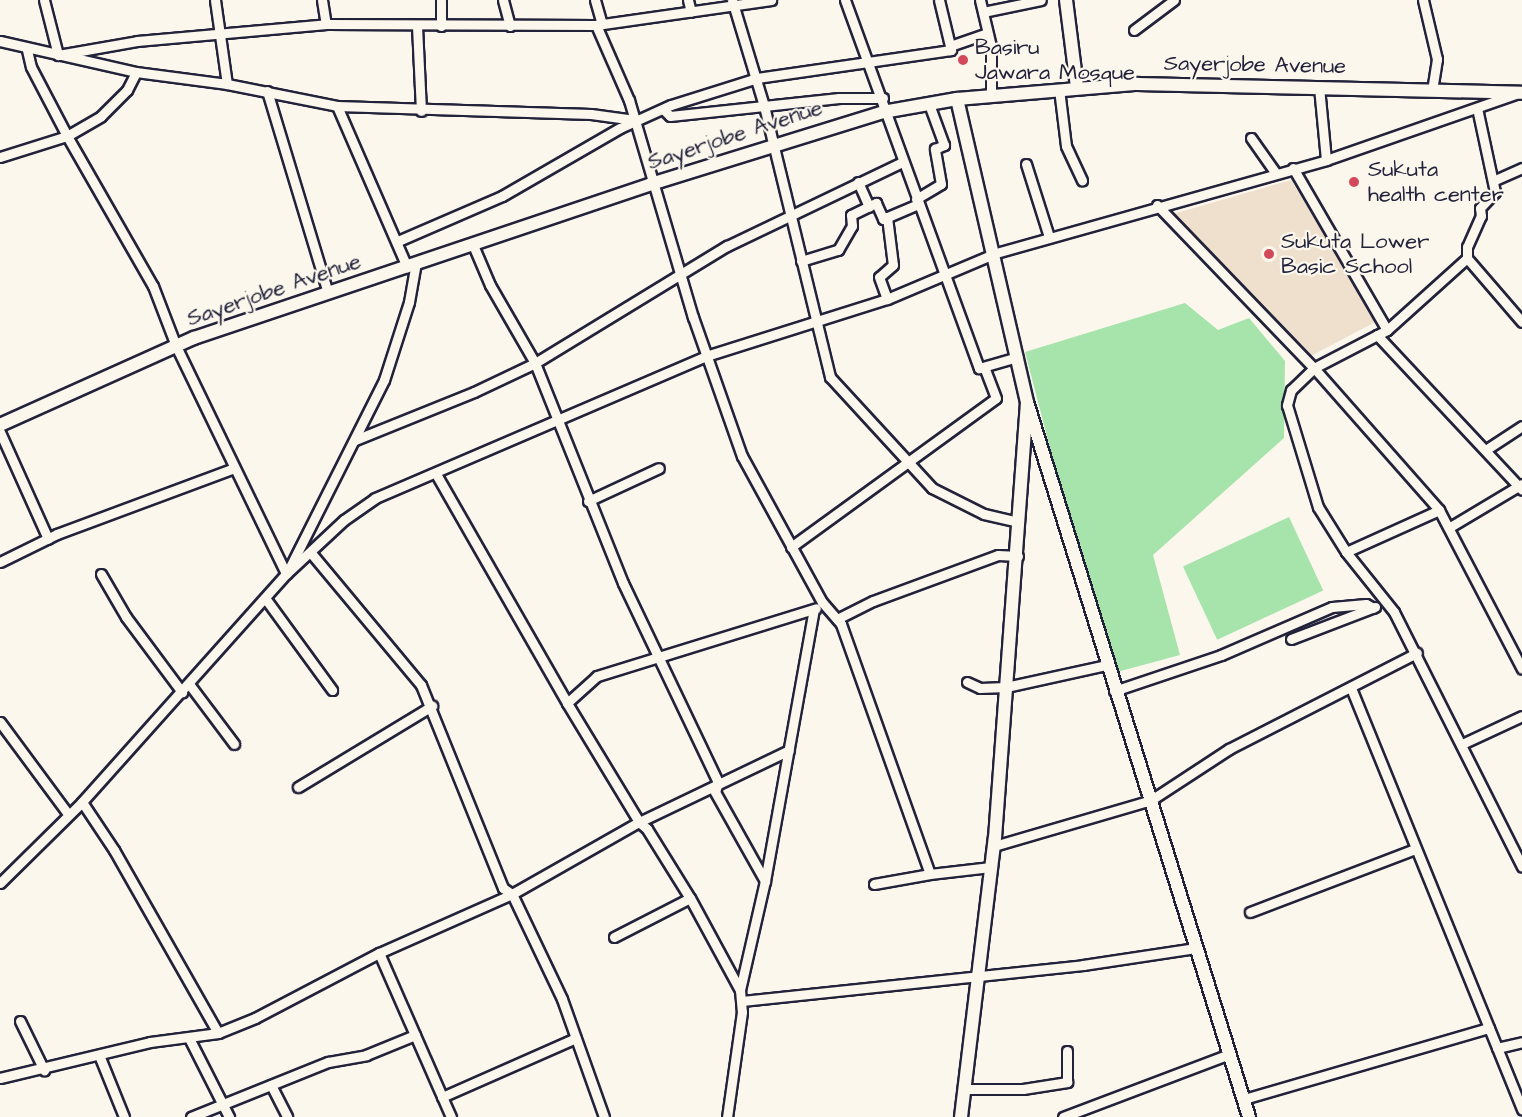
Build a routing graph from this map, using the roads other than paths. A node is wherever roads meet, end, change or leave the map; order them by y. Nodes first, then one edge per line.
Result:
1 (44, 0) edge
2 (215, 0) edge
3 (322, 0) edge
4 (441, 0) edge
5 (503, 0) edge
6 (595, 0) edge
7 (688, 0) edge
8 (771, 0) edge
9 (846, 0) edge
10 (939, 0) edge
11 (980, 0) edge
12 (1041, 0) edge
13 (1066, 0) edge
14 (1174, 0) edge
15 (1423, 0) edge
16 (733, 3) edge
17 (691, 12) junction
18 (982, 12) junction
19 (326, 24) junction
20 (599, 25) junction
21 (417, 26) junction
22 (441, 26) junction
23 (510, 26) junction
24 (1134, 30) dead end
25 (222, 32) junction
26 (987, 33) junction
27 (0, 41) edge
28 (950, 46) junction
29 (27, 50) junction
30 (58, 55) junction
31 (869, 60) junction
32 (136, 72) junction
33 (757, 78) junction
34 (227, 84) junction
35 (1077, 87) junction
36 (1319, 87) junction
37 (1059, 89) junction
38 (1432, 89) junction
39 (267, 91) junction
40 (1521, 92) edge
41 (991, 96) junction
42 (883, 98) junction
43 (957, 99) junction
44 (929, 104) junction
45 (337, 106) junction
46 (764, 106) junction
47 (1478, 108) junction
48 (664, 110) junction
49 (421, 111) junction
50 (883, 112) junction
51 (635, 120) junction
52 (67, 136) junction
53 (1251, 138) dead end
54 (772, 145) junction
55 (0, 158) edge
56 (1326, 160) junction
57 (902, 162) junction
58 (1026, 164) dead end
59 (1293, 168) junction
60 (1522, 168) edge
61 (1275, 172) junction
62 (1495, 180) junction
63 (1082, 181) dead end
64 (858, 182) junction
65 (651, 184) junction
66 (917, 201) junction
67 (1157, 205) junction
68 (868, 207) junction
69 (791, 213) junction
70 (887, 218) junction
71 (1049, 237) junction
72 (398, 241) junction
73 (473, 245) junction
74 (996, 253) junction
75 (1467, 258) junction
76 (801, 261) junction
77 (412, 265) junction
78 (943, 272) junction
79 (680, 276) junction
80 (328, 293) junction
81 (887, 299) junction
82 (814, 320) junction
83 (1522, 322) edge
84 (1387, 330) junction
85 (1377, 335) junction
86 (176, 346) junction
87 (706, 356) junction
88 (1017, 357) junction
89 (535, 363) junction
90 (984, 367) junction
91 (1314, 368) junction
92 (1027, 402) junction
93 (557, 418) junction
94 (0, 425) edge
95 (1522, 426) edge
96 (0, 432) edge
97 (355, 440) junction
98 (1487, 449) junction
99 (908, 464) junction
100 (234, 468) junction
101 (659, 468) dead end
102 (436, 474) junction
103 (1521, 486) edge
104 (588, 501) junction
105 (1439, 510) junction
106 (1019, 522) junction
107 (1450, 527) junction
108 (48, 539) junction
109 (791, 547) junction
110 (1346, 552) junction
111 (311, 553) junction
112 (1018, 556) junction
113 (0, 562) edge
114 (101, 574) dead end
115 (286, 574) junction
116 (265, 598) junction
117 (822, 602) junction
118 (1385, 603) junction
119 (1373, 608) junction
120 (814, 610) junction
121 (837, 619) junction
122 (1291, 639) dead end
123 (1417, 653) junction
124 (1519, 654) edge
125 (658, 656) junction
126 (1106, 665) junction
127 (1522, 669) edge
128 (967, 682) dead end
129 (189, 684) junction
130 (1006, 687) junction
131 (1351, 688) junction
132 (332, 690) dead end
133 (1114, 691) junction
134 (182, 692) junction
135 (567, 703) junction
136 (432, 706) junction
137 (1522, 716) edge
138 (0, 722) edge
139 (234, 744) dead end
140 (1462, 744) junction
141 (789, 750) junction
142 (717, 782) junction
143 (298, 787) dead end
144 (1151, 800) junction
145 (82, 802) junction
146 (68, 814) junction
147 (639, 822) junction
148 (994, 846) junction
149 (1415, 849) junction
150 (991, 867) junction
151 (1522, 867) edge
152 (930, 874) junction
153 (1, 881) edge
154 (765, 881) junction
155 (874, 884) dead end
156 (512, 894) junction
157 (690, 897) junction
158 (1250, 912) dead end
159 (614, 937) dead end
160 (1196, 948) junction
161 (379, 953) junction
162 (977, 973) junction
163 (740, 990) junction
164 (742, 1002) junction
165 (20, 1021) dead end
166 (1489, 1028) junction
167 (218, 1033) junction
168 (415, 1035) junction
169 (189, 1038) junction
170 (576, 1038) junction
171 (1522, 1042) edge
172 (1497, 1048) junction
173 (1067, 1051) dead end
174 (1230, 1054) junction
175 (99, 1056) junction
176 (44, 1070) junction
177 (0, 1078) edge
178 (271, 1085) junction
179 (964, 1089) junction
180 (442, 1096) junction
181 (1244, 1100) junction
182 (222, 1105) junction
183 (1522, 1110) edge
184 (124, 1117) edge
185 (191, 1117) edge
186 (228, 1117) edge
187 (287, 1117) edge
188 (451, 1117) edge
189 (604, 1117) edge
190 (727, 1117) edge
191 (961, 1117) edge
192 (1063, 1117) edge
193 (1249, 1117) edge

1 - 30 street
2 - 25 street
3 - 19 street
4 - 22 street
5 - 23 street
6 - 20 street
7 - 17 street
8 - 16 street
9 - 31 street
10 - 28 street
11 - 18 street
12 - 18 street
13 - 35 street
14 - 24 street
15 - 38 street
16 - 17 street
16 - 33 street
17 - 20 street
18 - 26 street
19 - 21 street
19 - 25 street
20 - 23 street
20 - 51 street
21 - 22 street
21 - 49 street
22 - 23 street
25 - 30 street
25 - 34 street
26 - 28 street
26 - 41 street
27 - 29 street
28 - 31 street
29 - 30 street
29 - 52 street
30 - 32 street
31 - 33 street
31 - 42 street
32 - 34 street
32 - 52 street
33 - 46 street
33 - 48 street
34 - 39 street
35 - 36 street, Sayerjobe Avenue
35 - 37 street, Sayerjobe Avenue
36 - 38 street, Sayerjobe Avenue
36 - 56 street
37 - 41 street, Sayerjobe Avenue
37 - 63 street
38 - 40 street, Sayerjobe Avenue
39 - 45 street
39 - 80 street
40 - 47 street
41 - 43 street, Sayerjobe Avenue
42 - 46 street
42 - 50 street
43 - 44 street, Sayerjobe Avenue
43 - 74 street
44 - 50 street, Sayerjobe Avenue
44 - 66 street
45 - 49 street
45 - 72 street
46 - 48 street
46 - 54 street
47 - 56 street
47 - 62 street
48 - 51 street
49 - 51 street
50 - 54 street, Sayerjobe Avenue
50 - 57 street
51 - 65 street
51 - 72 street
52 - 55 street
52 - 86 street
53 - 61 street
54 - 65 street, Sayerjobe Avenue
54 - 69 street
56 - 59 street
57 - 64 street
57 - 66 street
58 - 71 street
59 - 61 street
59 - 84 street
60 - 62 street
61 - 67 street
62 - 75 street
64 - 68 street
64 - 69 street
65 - 73 street, Sayerjobe Avenue
65 - 79 street
66 - 70 street
66 - 78 street
67 - 71 street
67 - 91 street
68 - 70 street
68 - 76 street
69 - 76 street
69 - 79 street
70 - 81 street
71 - 74 street
72 - 77 street
73 - 77 street, Sayerjobe Avenue
73 - 89 street
74 - 78 street
74 - 88 street
75 - 83 street
75 - 84 street
76 - 82 street
77 - 80 street, Sayerjobe Avenue
77 - 97 street
78 - 81 street
78 - 90 street
79 - 87 street
79 - 89 street
80 - 86 street, Sayerjobe Avenue
81 - 82 street
82 - 87 street
82 - 99 street
84 - 85 street
85 - 91 street
85 - 98 street
86 - 94 street, Sayerjobe Avenue
86 - 100 street
87 - 93 street
87 - 109 street
88 - 90 street
88 - 92 street
89 - 93 street
89 - 97 street
90 - 99 street
91 - 105 street
91 - 110 street
92 - 106 street
92 - 126 street
93 - 102 street
93 - 104 street
95 - 98 street
96 - 108 street
97 - 115 street
98 - 103 street
99 - 106 street
99 - 109 street
100 - 108 street
100 - 115 street
101 - 104 street
102 - 111 street
102 - 135 street
103 - 107 street
104 - 125 street
105 - 107 street
105 - 110 street
106 - 112 street
107 - 124 street
108 - 113 street
109 - 117 street
110 - 118 street
111 - 115 street
111 - 136 street
112 - 121 street
112 - 130 street
114 - 134 street
115 - 116 street
116 - 129 street
116 - 132 street
117 - 120 street
117 - 121 street
118 - 119 street
118 - 123 street
119 - 122 street
119 - 133 street
120 - 125 street
120 - 141 street
121 - 152 street
123 - 131 street
123 - 140 street
124 - 127 street
125 - 135 street
125 - 142 street
126 - 130 street
126 - 133 street
128 - 130 street
129 - 134 street
129 - 139 street
130 - 148 street
131 - 144 street
131 - 149 street
133 - 144 street
134 - 145 street
135 - 147 street
136 - 143 street
136 - 156 street
137 - 140 street
138 - 146 street
140 - 151 street
141 - 142 street
141 - 154 street
142 - 147 street
142 - 154 street
144 - 148 street
144 - 160 street
145 - 146 street
145 - 167 street
146 - 153 street
147 - 156 street
147 - 157 street
148 - 150 street
149 - 158 street
149 - 166 street
150 - 152 street
150 - 162 street
152 - 155 street
154 - 163 street
156 - 161 street
156 - 170 street
157 - 159 street
157 - 163 street
160 - 162 street
160 - 174 street
161 - 167 street
161 - 168 street
162 - 164 street
162 - 179 street
163 - 164 street
164 - 190 street
165 - 176 street
166 - 172 street
166 - 181 street
167 - 169 street
168 - 178 street
168 - 180 street
169 - 175 street
169 - 182 street
170 - 180 street
170 - 189 street
171 - 172 street
172 - 183 street
173 - 179 street
174 - 181 street
174 - 192 street
175 - 176 street
175 - 184 street
176 - 177 street
178 - 182 street
178 - 187 street
179 - 191 street
180 - 188 street
181 - 193 street
182 - 185 street
182 - 186 street

